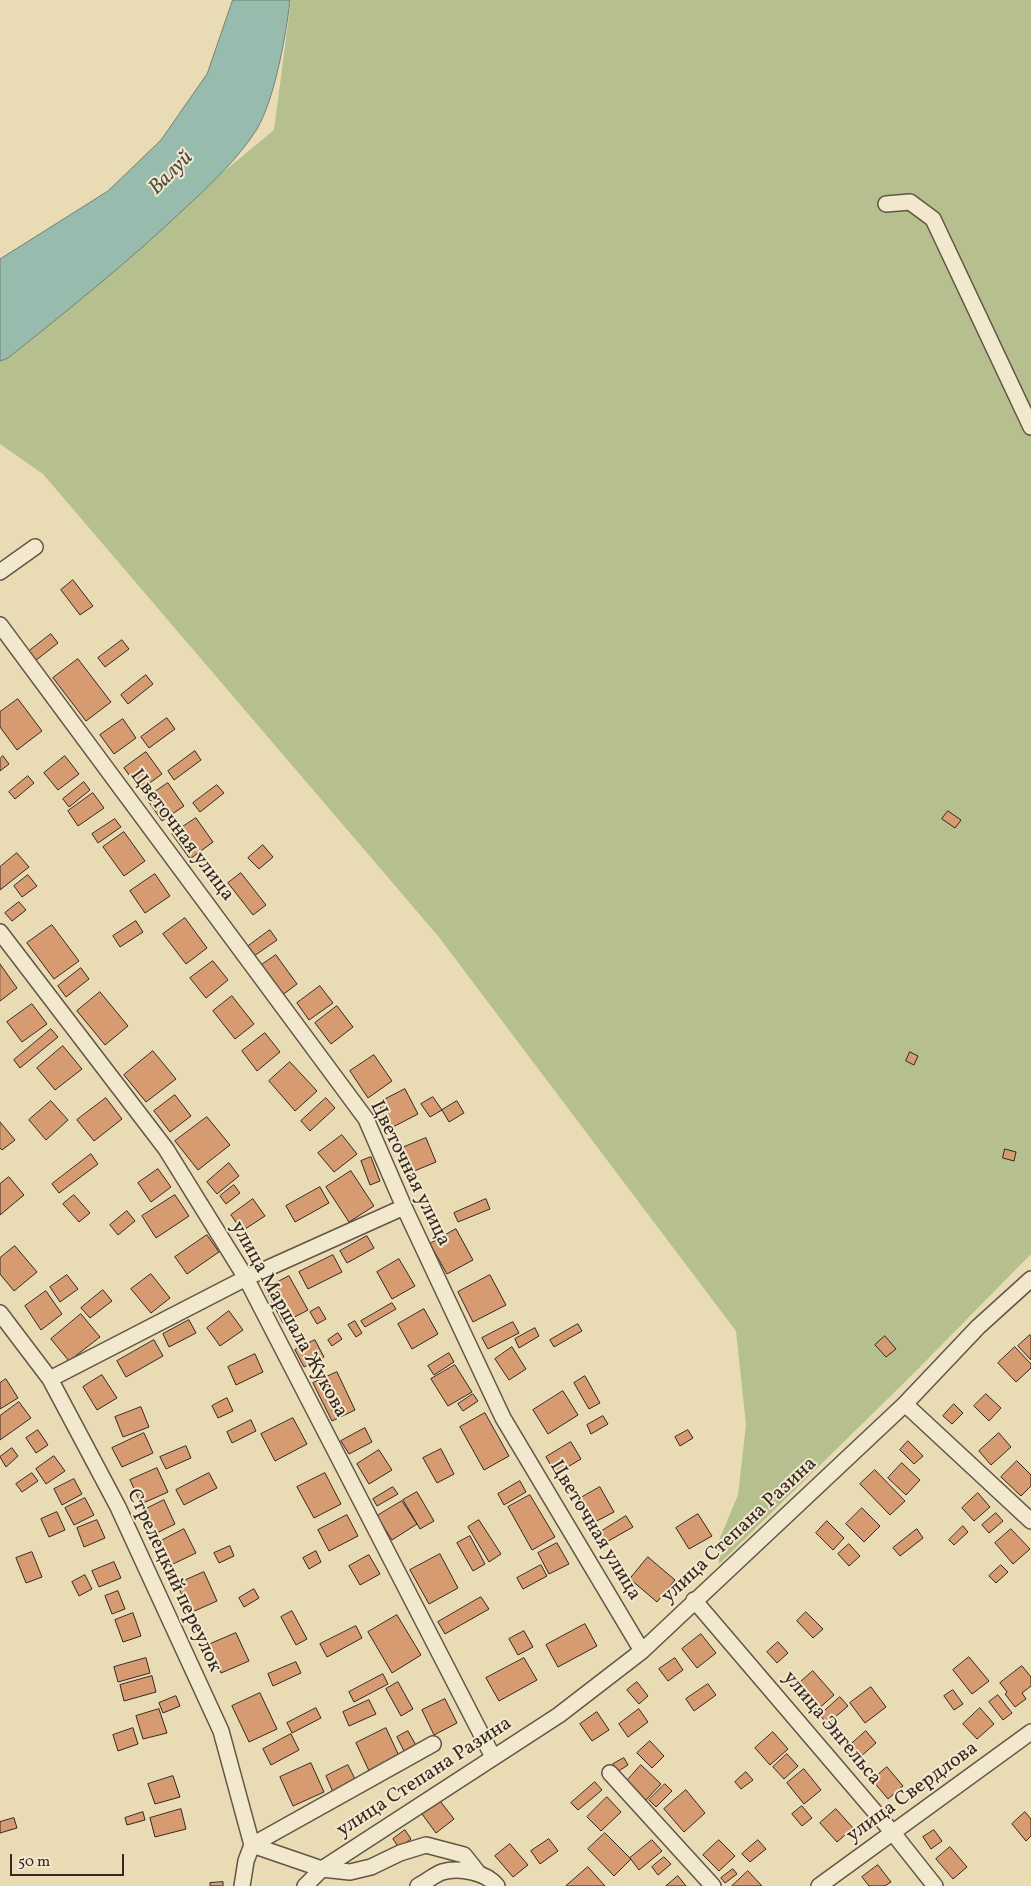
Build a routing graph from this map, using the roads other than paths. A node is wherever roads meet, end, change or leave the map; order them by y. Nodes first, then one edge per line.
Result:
1 (886, 204) dead end
2 (1031, 428) edge
3 (35, 547) dead end
4 (0, 572) edge
5 (0, 625) edge
6 (0, 932) edge
7 (404, 1207) junction
8 (246, 1278) junction
9 (1031, 1279) edge
10 (0, 1314) edge
11 (50, 1379) junction
12 (905, 1404) junction
13 (1031, 1521) edge
14 (694, 1600) junction
15 (642, 1651) junction
16 (1030, 1735) edge
17 (433, 1744) dead end
18 (493, 1757) junction
19 (610, 1773) dead end
20 (893, 1832) junction
21 (252, 1845) junction
22 (322, 1869) junction
23 (479, 1874) junction
24 (242, 1886) edge
25 (305, 1886) edge
26 (418, 1886) edge
27 (497, 1886) edge
28 (713, 1886) edge
29 (819, 1886) edge
30 (935, 1886) edge

1 - 2 street
3 - 4 street
5 - 7 street, Цветочная улица
6 - 8 street, улица Маршала Жукова
7 - 8 street
7 - 15 street, Цветочная улица
8 - 11 street
8 - 18 street, улица Маршала Жукова
9 - 12 street, улица Степана Разина
10 - 11 street, Стрелецкий переулок
11 - 21 street, Стрелецкий переулок
12 - 13 street
12 - 14 street, улица Степана Разина
14 - 15 street, улица Степана Разина
14 - 20 street, улица Энгельса
15 - 18 street, улица Степана Разина
16 - 20 street, улица Свердлова
17 - 21 street
18 - 22 street, улица Степана Разина
19 - 28 street
20 - 29 street, улица Свердлова
20 - 30 street, улица Энгельса
21 - 22 street
21 - 24 street
22 - 23 street
22 - 25 street, улица Степана Разина
23 - 26 street
23 - 27 street

